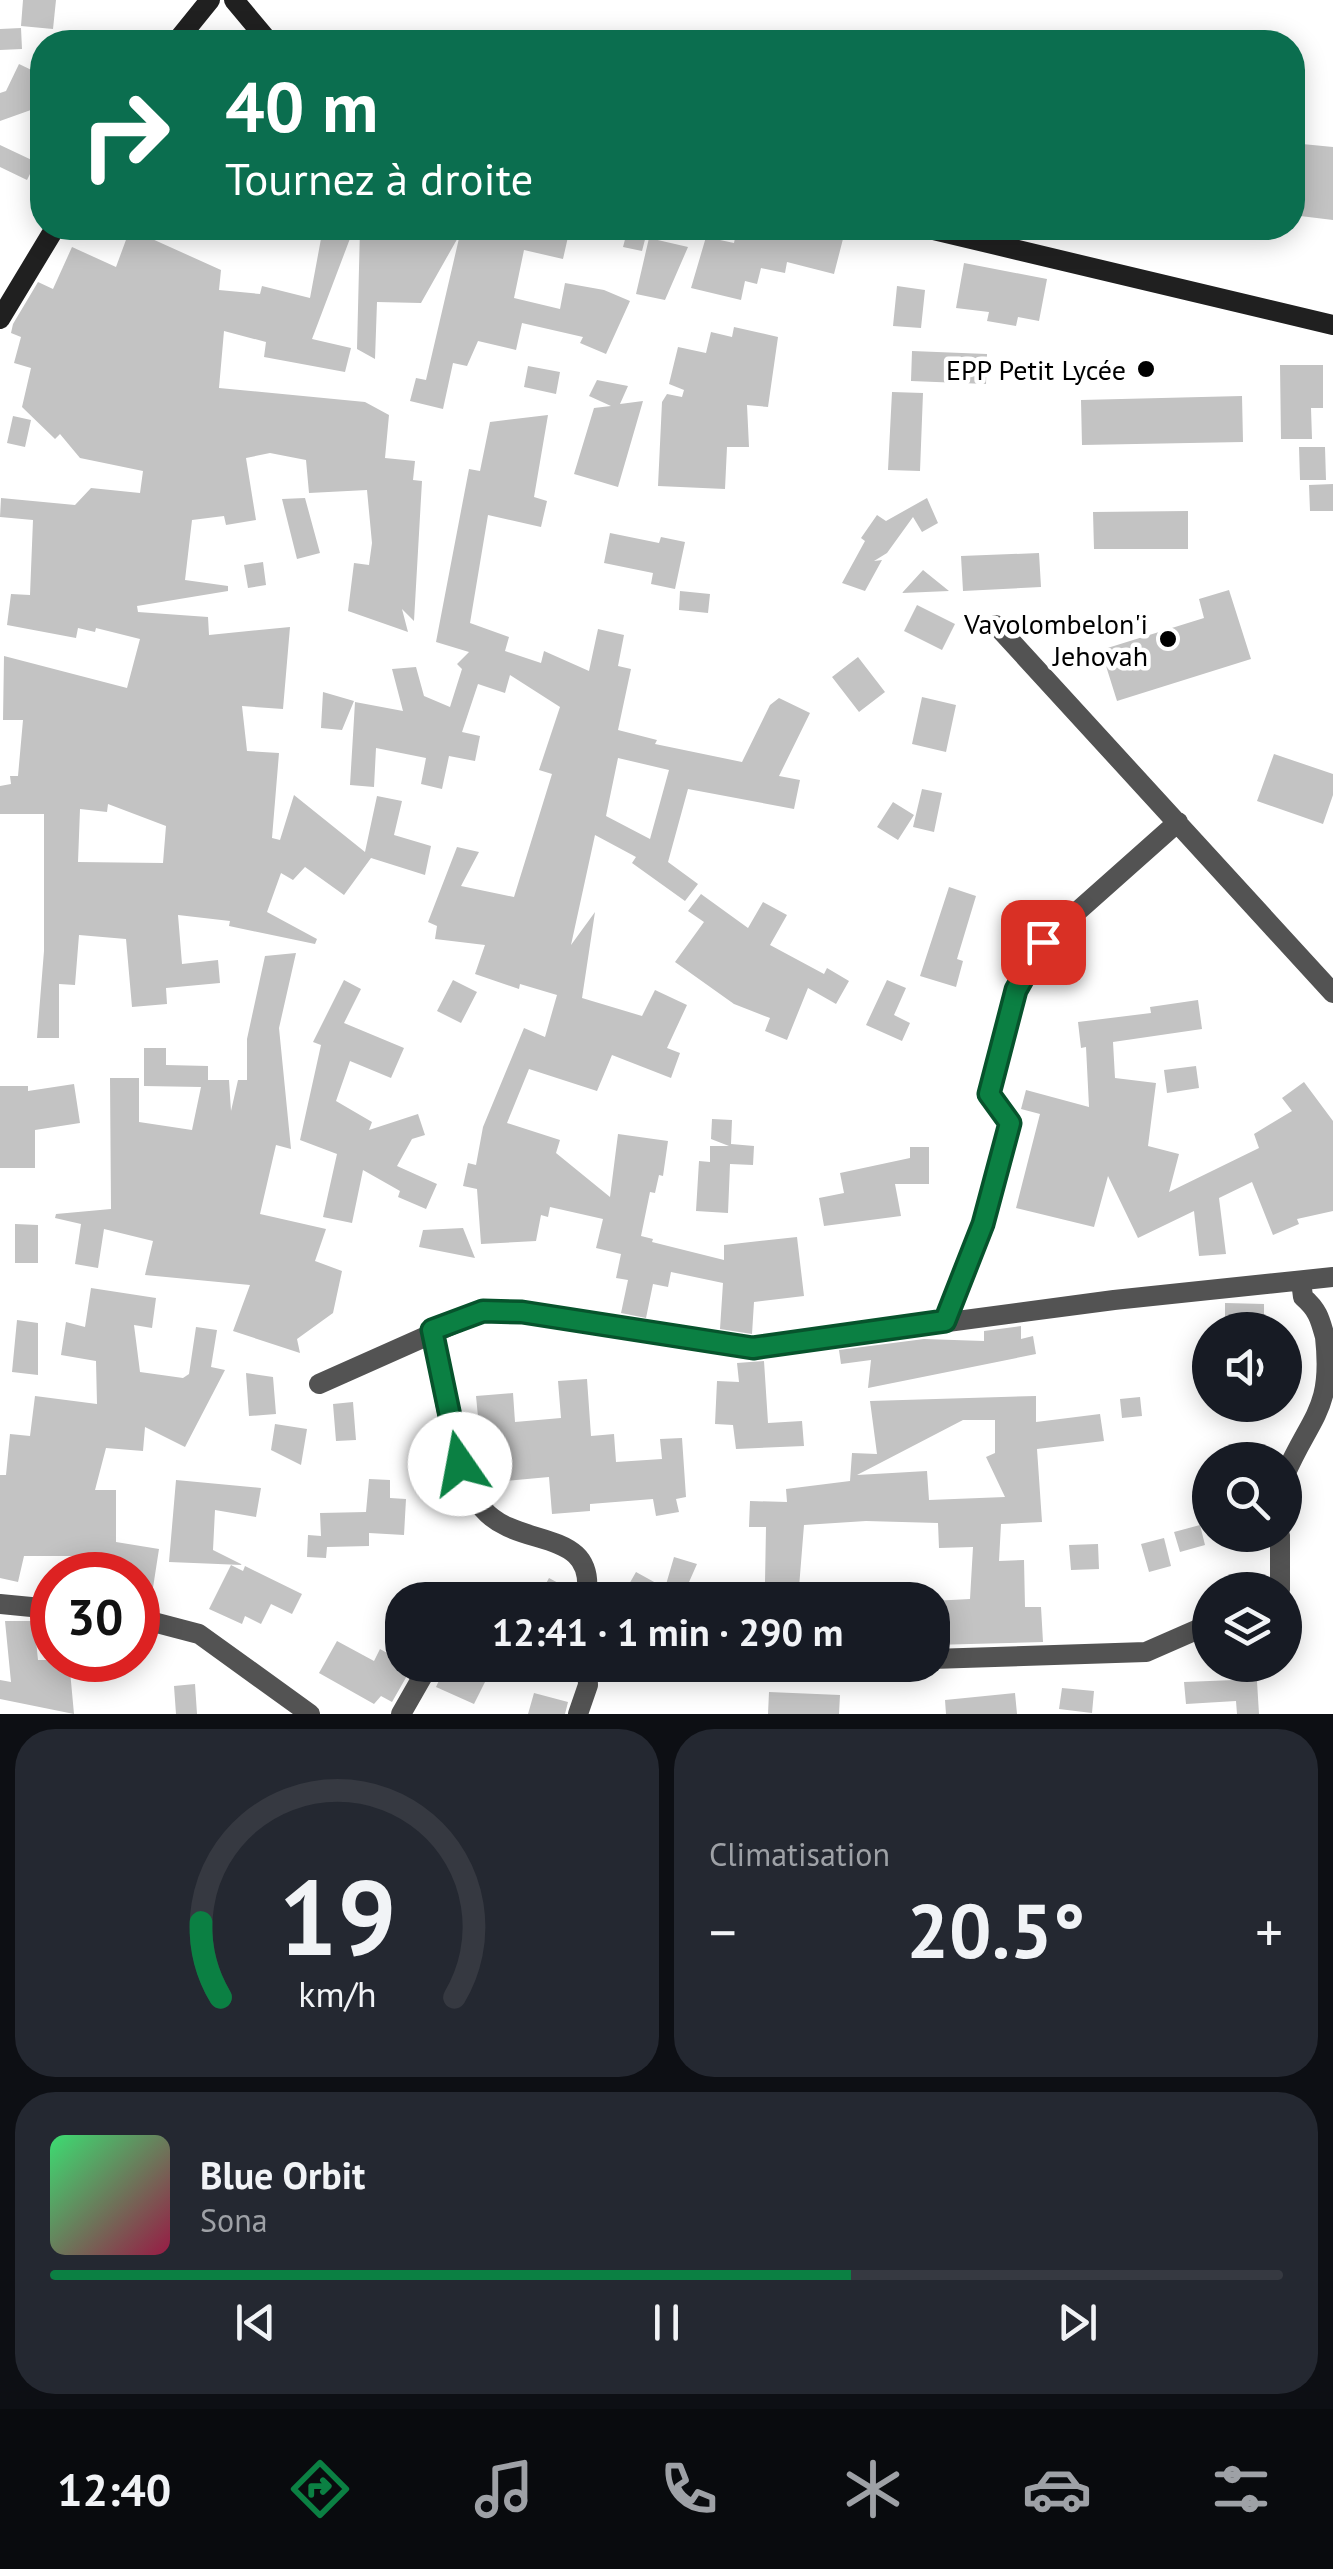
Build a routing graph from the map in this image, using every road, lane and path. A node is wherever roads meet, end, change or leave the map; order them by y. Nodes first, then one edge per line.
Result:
1 (210, 0) edge
2 (234, 0) edge
3 (186, 30) edge
4 (259, 30) edge
5 (48, 240) edge
6 (975, 240) edge
7 (0, 320) edge
8 (1333, 325) edge
9 (996, 625) dead end
10 (1178, 822) junction
11 (1333, 993) edge
12 (1333, 1278) edge
13 (1302, 1282) junction
14 (945, 1321) junction
15 (432, 1330) junction
16 (319, 1384) dead end
17 (1302, 1446) edge
18 (589, 1582) edge
19 (0, 1604) edge
20 (30, 1607) edge
21 (160, 1624) edge
22 (1192, 1632) edge
23 (950, 1658) edge
24 (419, 1682) edge
25 (588, 1682) edge
26 (310, 1714) edge
27 (401, 1714) edge
28 (578, 1714) edge

1 - 3 street
2 - 4 street
5 - 7 street
6 - 8 street
9 - 10 street
10 - 11 street
10 - 14 street
12 - 13 street
13 - 14 street
13 - 17 street
14 - 15 street
15 - 16 street
15 - 18 street
19 - 20 street
21 - 26 street
22 - 23 street
24 - 27 street
25 - 28 street

